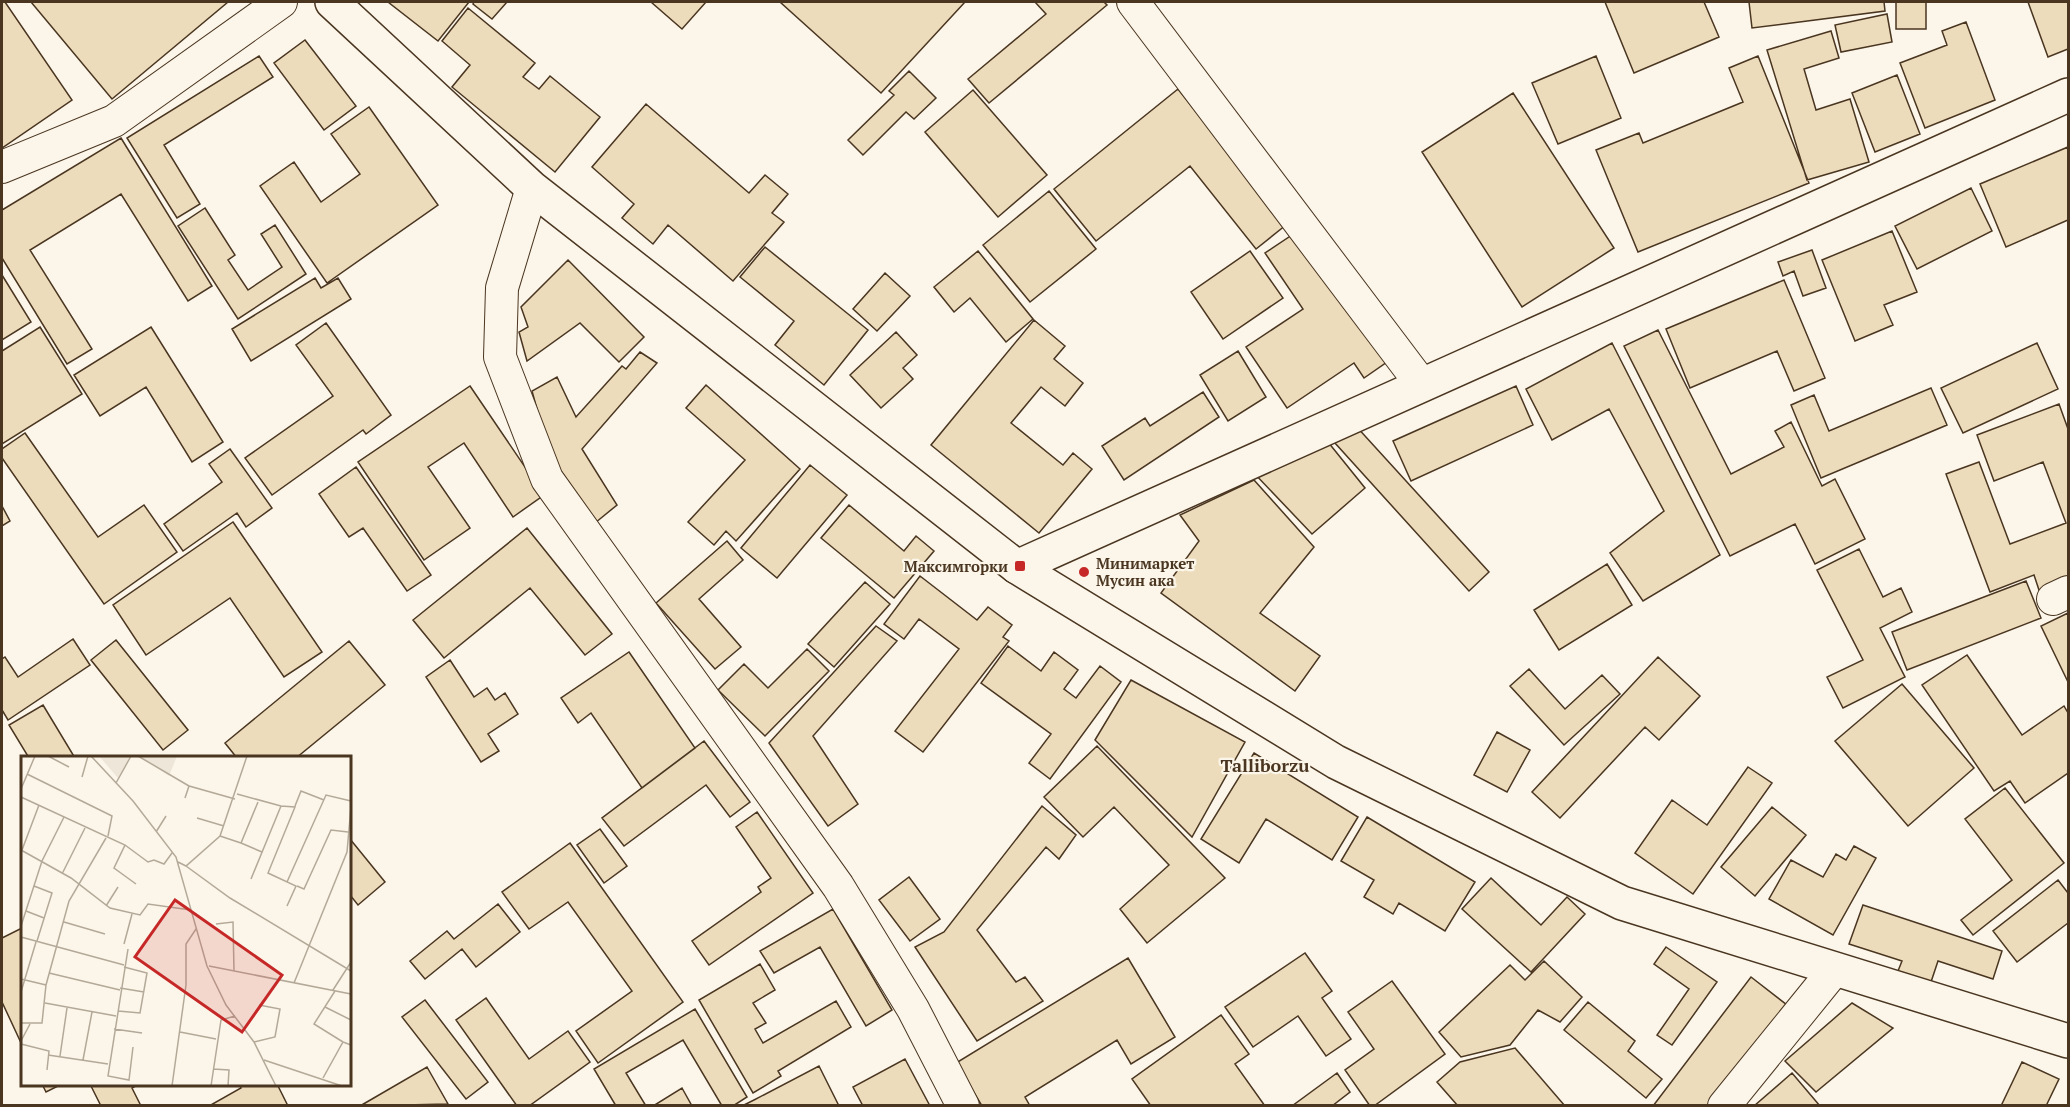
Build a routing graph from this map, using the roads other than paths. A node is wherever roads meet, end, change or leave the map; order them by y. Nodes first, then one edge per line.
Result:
1 (282, 2) edge
2 (332, 2) edge
3 (1133, 2) edge
4 (2068, 94) edge
5 (2, 167) edge
6 (532, 188) junction
7 (1422, 385) junction
8 (1017, 567) junction
9 (1835, 969) junction
10 (2068, 1041) edge
11 (963, 1106) edge
12 (1724, 1106) edge

1 - 5 street
2 - 6 main road
3 - 7 street
4 - 7 main road
6 - 8 main road
6 - 11 street
7 - 8 main road
8 - 9 main road
9 - 10 main road
9 - 12 street

